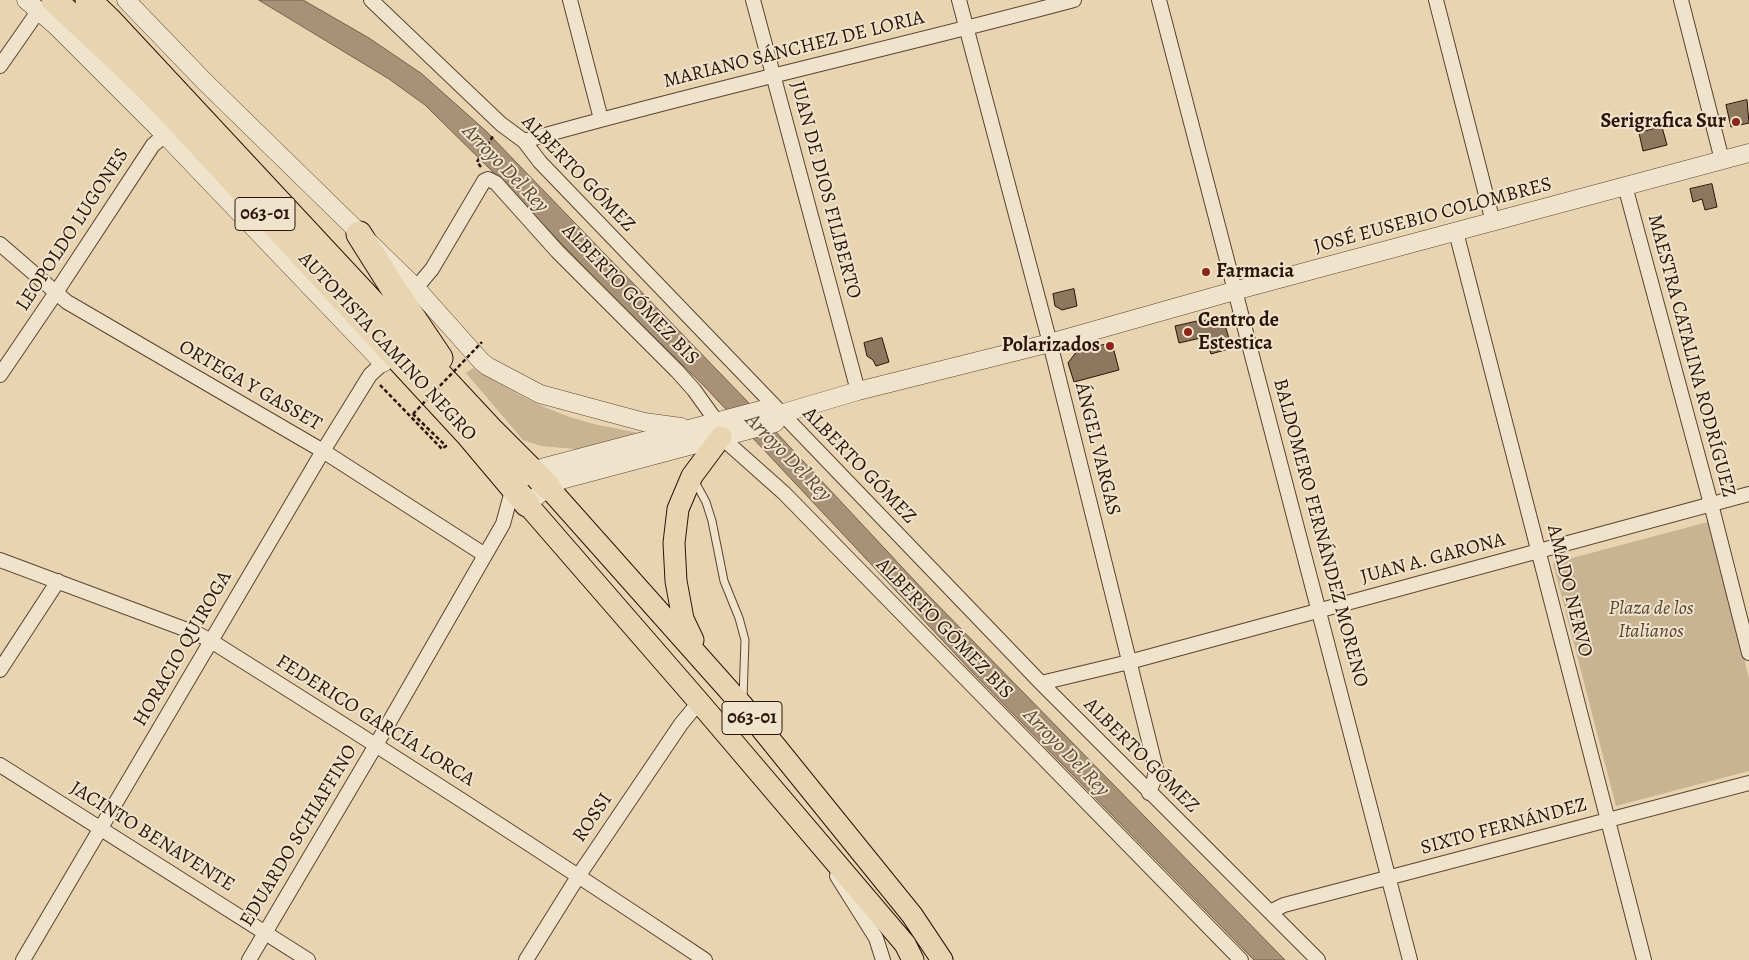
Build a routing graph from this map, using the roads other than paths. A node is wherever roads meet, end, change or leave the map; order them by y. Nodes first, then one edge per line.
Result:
1 (88, 0) edge
2 (126, 0) edge
3 (372, 0) edge
4 (570, 0) edge
5 (753, 0) edge
6 (959, 0) edge
7 (1074, 0) edge
8 (1160, 0) edge
9 (1436, 0) edge
10 (1681, 0) edge
11 (40, 3) edge
12 (966, 29) junction
13 (0, 66) edge
14 (773, 75) junction
15 (601, 119) junction
16 (165, 135) junction
17 (524, 141) junction
18 (1749, 153) edge
19 (1722, 160) junction
20 (1625, 186) junction
21 (1493, 222) junction
22 (1456, 232) junction
23 (359, 234) junction
24 (0, 244) edge
25 (416, 288) junction
26 (1234, 291) junction
27 (56, 294) junction
28 (1050, 343) junction
29 (376, 368) junction
30 (0, 375) edge
31 (858, 391) junction
32 (777, 418) junction
33 (691, 428) junction
34 (726, 428) junction
35 (479, 432) junction
36 (323, 451) junction
37 (692, 476) junction
38 (530, 487) junction
39 (1749, 494) edge
40 (1711, 504) junction
41 (503, 524) junction
42 (1538, 551) junction
43 (485, 556) junction
44 (0, 560) edge
45 (58, 581) junction
46 (1321, 610) junction
47 (211, 641) junction
48 (1749, 653) edge
49 (702, 658) junction
50 (1128, 662) junction
51 (0, 670) edge
52 (1040, 683) junction
53 (699, 702) junction
54 (743, 706) junction
55 (376, 744) junction
56 (0, 765) edge
57 (1749, 783) edge
58 (1149, 793) junction
59 (1607, 820) junction
60 (804, 825) junction
61 (102, 829) junction
62 (578, 875) junction
63 (1390, 878) junction
64 (1270, 912) junction
65 (266, 932) junction
66 (23, 960) edge
67 (249, 960) edge
68 (308, 960) edge
69 (526, 960) edge
70 (705, 960) edge
71 (883, 960) edge
72 (913, 960) edge
73 (942, 960) edge
74 (1241, 960) edge
75 (1318, 960) edge
76 (1410, 960) edge
77 (1644, 960) edge

1 - 35 highway, AUTOPISTA CAMINO NEGRO / 063-01
2 - 23 street
3 - 17 street, ALBERTO GÓMEZ
4 - 15 street
5 - 14 street, JUAN DE DIOS FILIBERTO
6 - 12 street, ÁNGEL VARGAS
7 - 12 street, MARIANO SÁNCHEZ DE LORIA
8 - 26 street, BALDOMERO FERNÁNDEZ MORENO
9 - 21 street
10 - 19 street
11 - 13 street
11 - 16 street
11 - 35 highway, AUTOPISTA CAMINO NEGRO / 063-01
12 - 14 street, MARIANO SÁNCHEZ DE LORIA
12 - 28 street, ÁNGEL VARGAS
14 - 15 street, MARIANO SÁNCHEZ DE LORIA
14 - 31 street, JUAN DE DIOS FILIBERTO
15 - 17 street, MARIANO SÁNCHEZ DE LORIA
16 - 27 street, LEOPOLDO LUGONES
16 - 29 street
17 - 32 street, ALBERTO GÓMEZ
18 - 19 street, JOSÉ EUSEBIO COLOMBRES
19 - 20 street, JOSÉ EUSEBIO COLOMBRES
20 - 21 street, JOSÉ EUSEBIO COLOMBRES
20 - 40 street, MAESTRA CATALINA RODRÍGUEZ
21 - 22 street, JOSÉ EUSEBIO COLOMBRES
22 - 26 street, JOSÉ EUSEBIO COLOMBRES
22 - 42 street, AMADO NERVO
23 - 25 street
23 - 35 highway
24 - 27 street, ORTEGA Y GASSET
25 - 33 street
25 - 34 street, ALBERTO GÓMEZ BIS
26 - 28 street, JOSÉ EUSEBIO COLOMBRES
26 - 46 street, BALDOMERO FERNÁNDEZ MORENO
27 - 30 street, LEOPOLDO LUGONES
27 - 36 street, ORTEGA Y GASSET
28 - 31 street, JOSÉ EUSEBIO COLOMBRES
28 - 50 street, ÁNGEL VARGAS
29 - 35 highway
29 - 36 street, HORACIO QUIROGA
31 - 32 street, JOSÉ EUSEBIO COLOMBRES
32 - 34 street, JOSÉ EUSEBIO COLOMBRES
32 - 34 street, JOSÉ EUSEBIO COLOMBRES
32 - 52 street, ALBERTO GÓMEZ
33 - 34 street, JOSÉ EUSEBIO COLOMBRES
33 - 38 street, JOSÉ EUSEBIO COLOMBRES
34 - 37 main road
34 - 38 street, JOSÉ EUSEBIO COLOMBRES
34 - 74 street, ALBERTO GÓMEZ BIS
35 - 38 highway, AUTOPISTA CAMINO NEGRO / 063-01
36 - 43 street, ORTEGA Y GASSET
36 - 47 street, HORACIO QUIROGA
37 - 49 main road
37 - 54 lane
38 - 41 street, EDUARDO SCHIAFFINO
38 - 41 street, EDUARDO SCHIAFFINO
38 - 49 main road, 063-01
38 - 53 main road, 063-01
39 - 40 street, JUAN A. GARONA
40 - 42 street, JUAN A. GARONA
40 - 48 street, MAESTRA CATALINA RODRÍGUEZ
41 - 43 street, EDUARDO SCHIAFFINO
42 - 46 street, JUAN A. GARONA
42 - 59 street, AMADO NERVO
43 - 55 street, EDUARDO SCHIAFFINO
44 - 45 street, FEDERICO GARCÍA LORCA
45 - 47 street, FEDERICO GARCÍA LORCA
45 - 51 street
46 - 50 street, JUAN A. GARONA
46 - 63 street, BALDOMERO FERNÁNDEZ MORENO
47 - 55 street, FEDERICO GARCÍA LORCA
47 - 61 street, HORACIO QUIROGA
49 - 54 main road, 063-01
50 - 52 street, JUAN A. GARONA
50 - 58 street, ÁNGEL VARGAS
52 - 58 street, ALBERTO GÓMEZ
53 - 60 main road, 063-01
53 - 62 street, ROSSI
54 - 73 main road, 063-01
55 - 62 street, FEDERICO GARCÍA LORCA
55 - 65 street, EDUARDO SCHIAFFINO
56 - 61 street, JACINTO BENAVENTE
57 - 59 street, SIXTO FERNÁNDEZ
58 - 64 street, ALBERTO GÓMEZ
59 - 63 street, SIXTO FERNÁNDEZ
59 - 77 street, AMADO NERVO
60 - 71 street
60 - 72 main road, 063-01
61 - 65 street, JACINTO BENAVENTE
61 - 66 street, HORACIO QUIROGA
62 - 69 street, ROSSI
62 - 70 street, FEDERICO GARCÍA LORCA
63 - 64 street, SIXTO FERNÁNDEZ
63 - 76 street, BALDOMERO FERNÁNDEZ MORENO
64 - 75 street, ALBERTO GÓMEZ
65 - 67 street, EDUARDO SCHIAFFINO
65 - 68 street, JACINTO BENAVENTE

